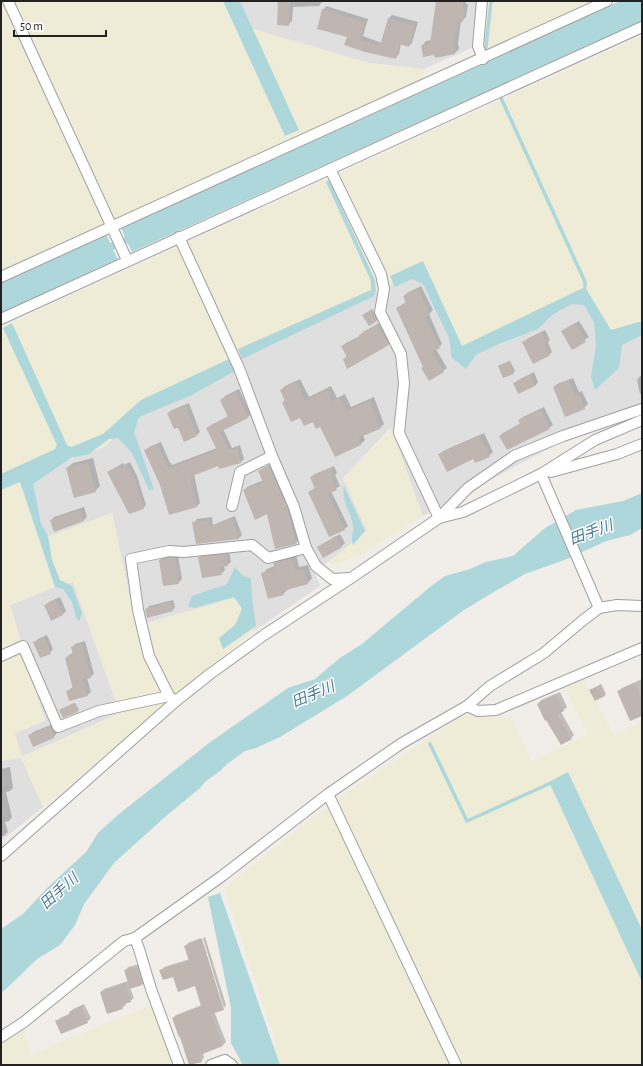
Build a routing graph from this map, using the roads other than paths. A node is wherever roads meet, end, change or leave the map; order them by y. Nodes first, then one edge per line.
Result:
1 (8, 1) edge
2 (482, 1) edge
3 (607, 1) edge
4 (642, 27) edge
5 (482, 58) junction
6 (330, 168) junction
7 (111, 226) junction
8 (179, 237) junction
9 (127, 260) junction
10 (1, 277) edge
11 (1, 319) edge
12 (642, 409) edge
13 (642, 420) edge
14 (642, 444) edge
15 (272, 456) junction
16 (541, 474) junction
17 (232, 506) dead end
18 (438, 518) junction
19 (306, 548) junction
20 (351, 578) junction
21 (642, 606) edge
22 (599, 608) junction
23 (642, 648) edge
24 (1, 656) edge
25 (172, 699) junction
26 (467, 706) junction
27 (328, 794) junction
28 (1, 856) edge
29 (135, 938) junction
30 (1, 1036) edge
31 (179, 1065) edge
32 (211, 1065) edge
33 (232, 1065) edge
34 (456, 1065) edge

1 - 7 street
2 - 5 street
3 - 5 street
4 - 6 street
5 - 7 street
6 - 8 street
6 - 18 street
7 - 9 street
7 - 10 street
8 - 9 street
8 - 15 street
9 - 11 street
12 - 18 street
13 - 16 street
14 - 16 street
15 - 17 street
15 - 19 street
16 - 18 street
16 - 22 street
18 - 20 street
19 - 20 street
19 - 25 street
20 - 25 street
21 - 22 street
22 - 26 street
23 - 26 street
24 - 25 street
25 - 28 street
26 - 27 street
27 - 29 street
27 - 34 street
29 - 30 street
29 - 31 street
32 - 33 street

